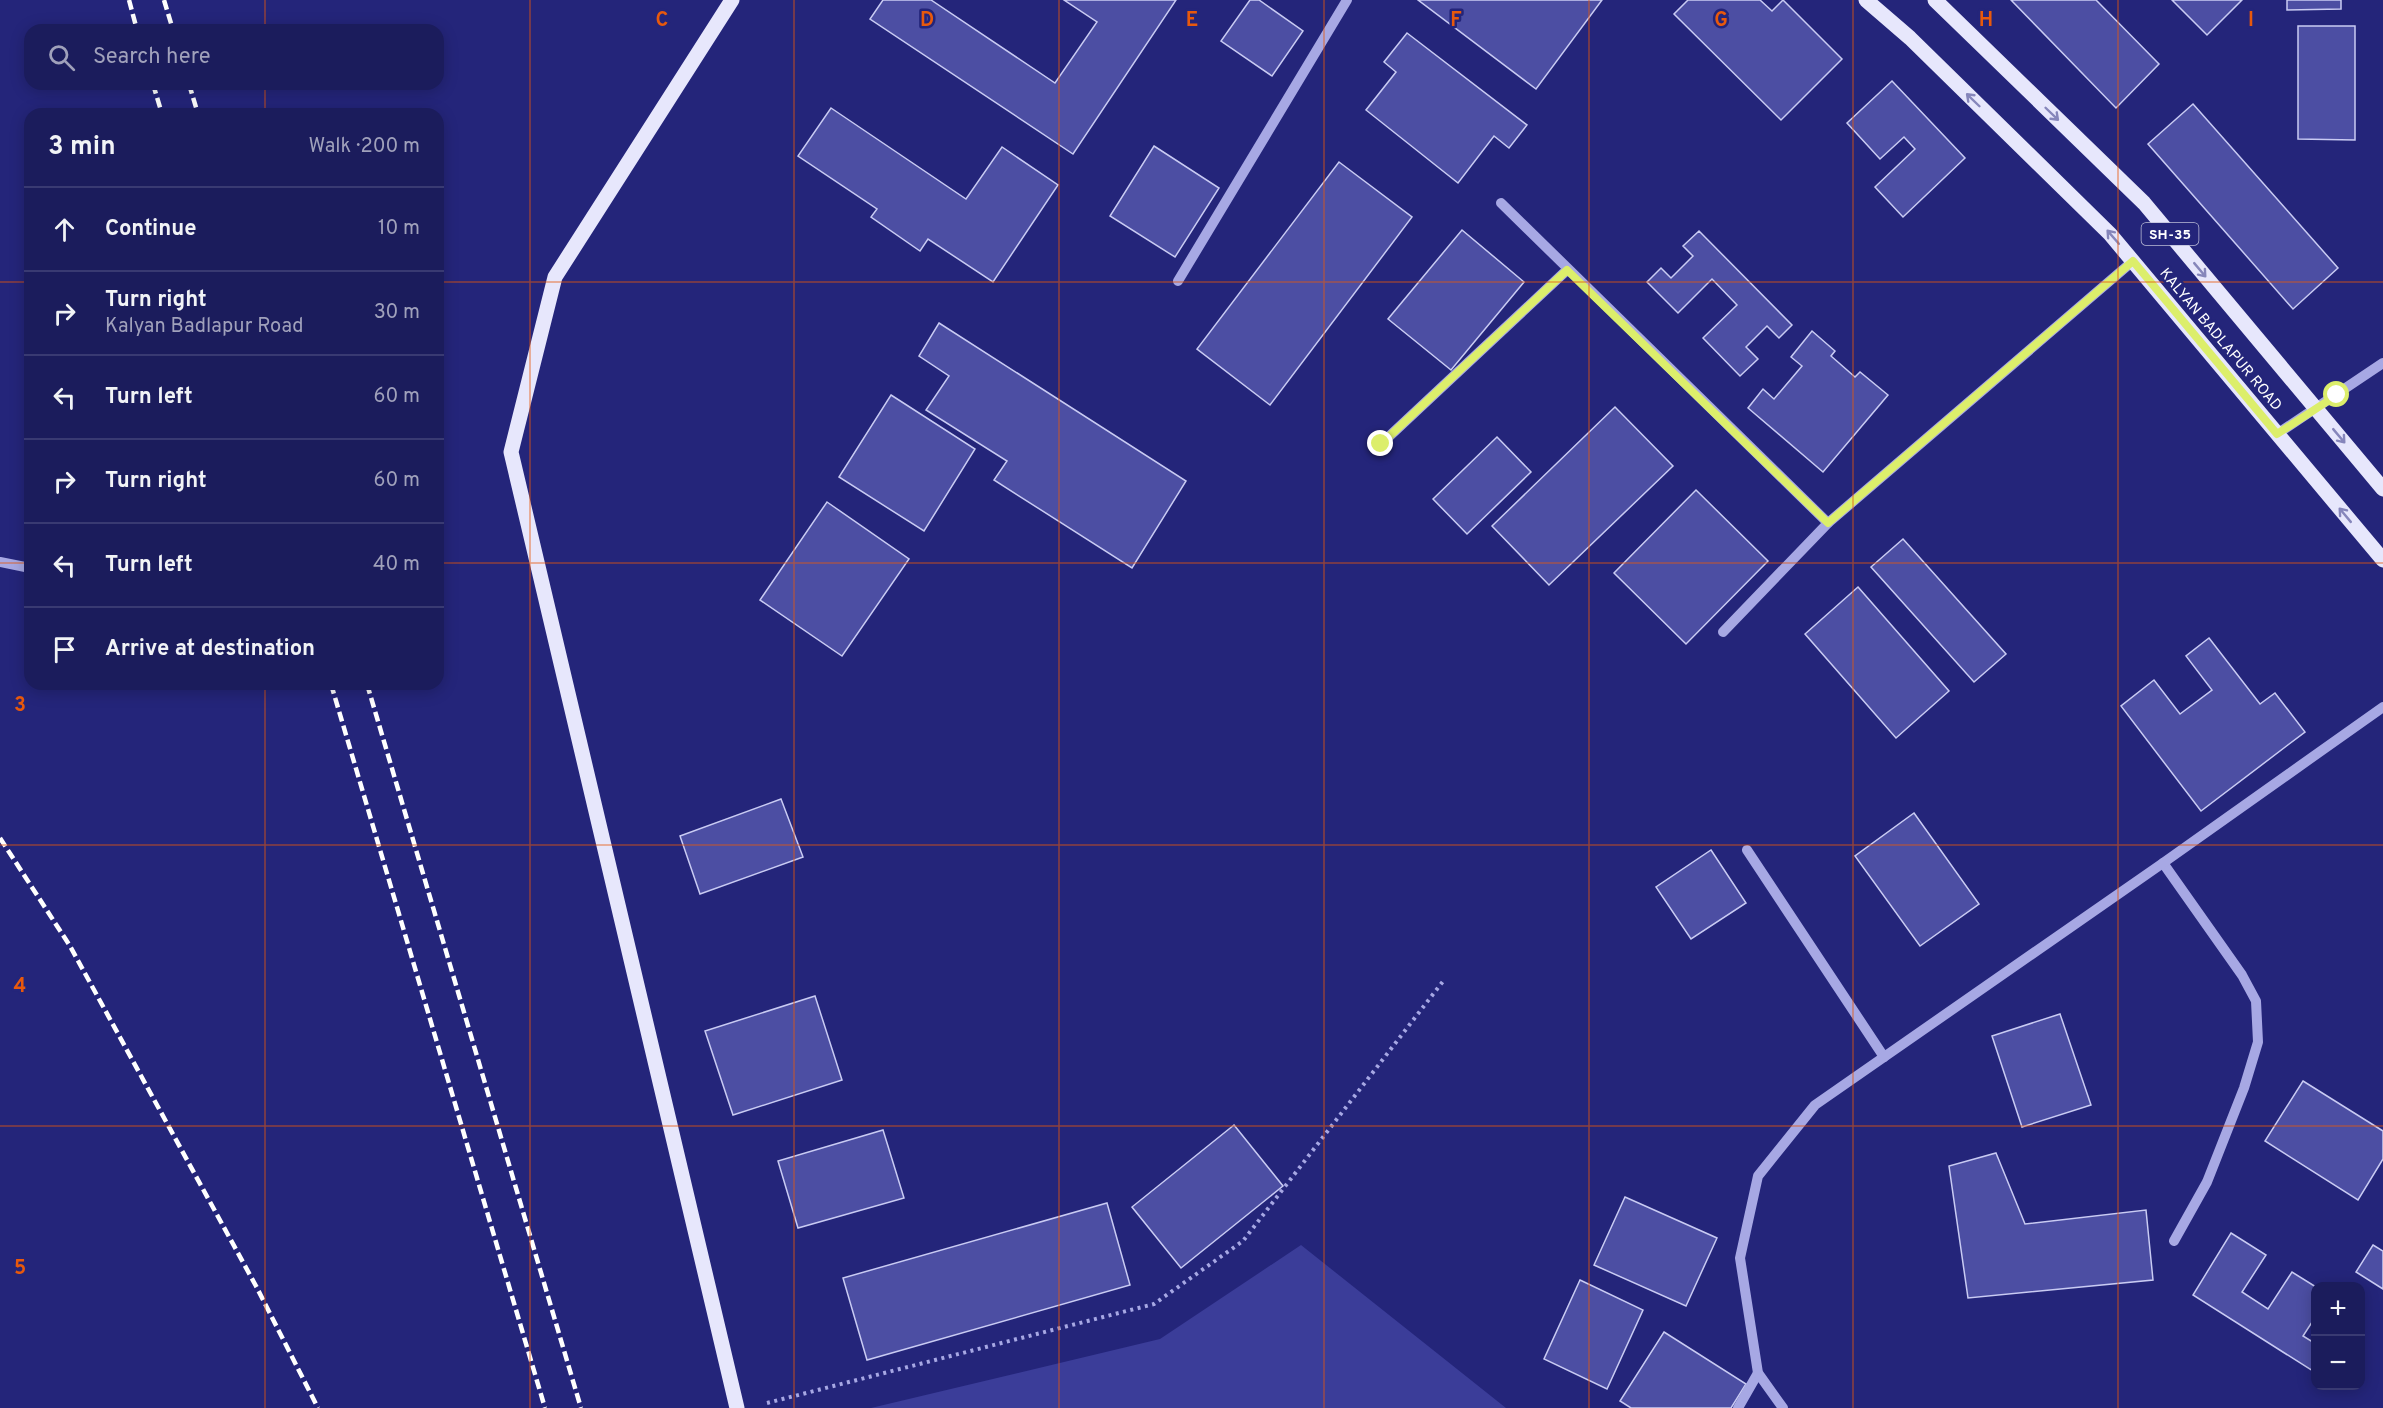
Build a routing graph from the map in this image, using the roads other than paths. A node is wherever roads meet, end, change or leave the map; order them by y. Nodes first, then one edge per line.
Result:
1 (732, 0) edge
2 (1347, 0) edge
3 (1866, 0) edge
4 (1935, 0) edge
5 (1501, 203) dead end
6 (2133, 261) junction
7 (1567, 270) junction
8 (1178, 281) dead end
9 (2383, 363) edge
10 (2317, 408) junction
11 (2277, 434) junction
12 (1381, 444) dead end
13 (2383, 489) edge
14 (1828, 523) junction
15 (2383, 560) edge
16 (0, 562) edge
17 (24, 567) edge
18 (1723, 632) dead end
19 (2383, 707) edge
20 (1747, 850) dead end
21 (2163, 863) junction
22 (1884, 1058) junction
23 (2174, 1241) dead end
24 (1758, 1373) junction
25 (737, 1408) edge
26 (1738, 1408) edge
27 (1783, 1408) edge

1 - 25 main road
2 - 8 street
6 -> 3 main road, KALYAN BADLAPUR ROAD / SH-35
4 -> 10 main road, KALYAN BADLAPUR ROAD / SH-35
5 - 7 street
6 - 11 main road, KALYAN BADLAPUR ROAD / SH-35
6 - 14 street
7 - 12 street
7 - 14 street
9 - 10 street
10 - 11 street
10 -> 13 main road, KALYAN BADLAPUR ROAD / SH-35
15 -> 11 main road, KALYAN BADLAPUR ROAD / SH-35
14 - 18 street
16 - 17 street
19 - 21 street
20 - 22 street
21 - 22 street
21 - 23 street
22 - 24 street
24 - 26 street
24 - 27 street

